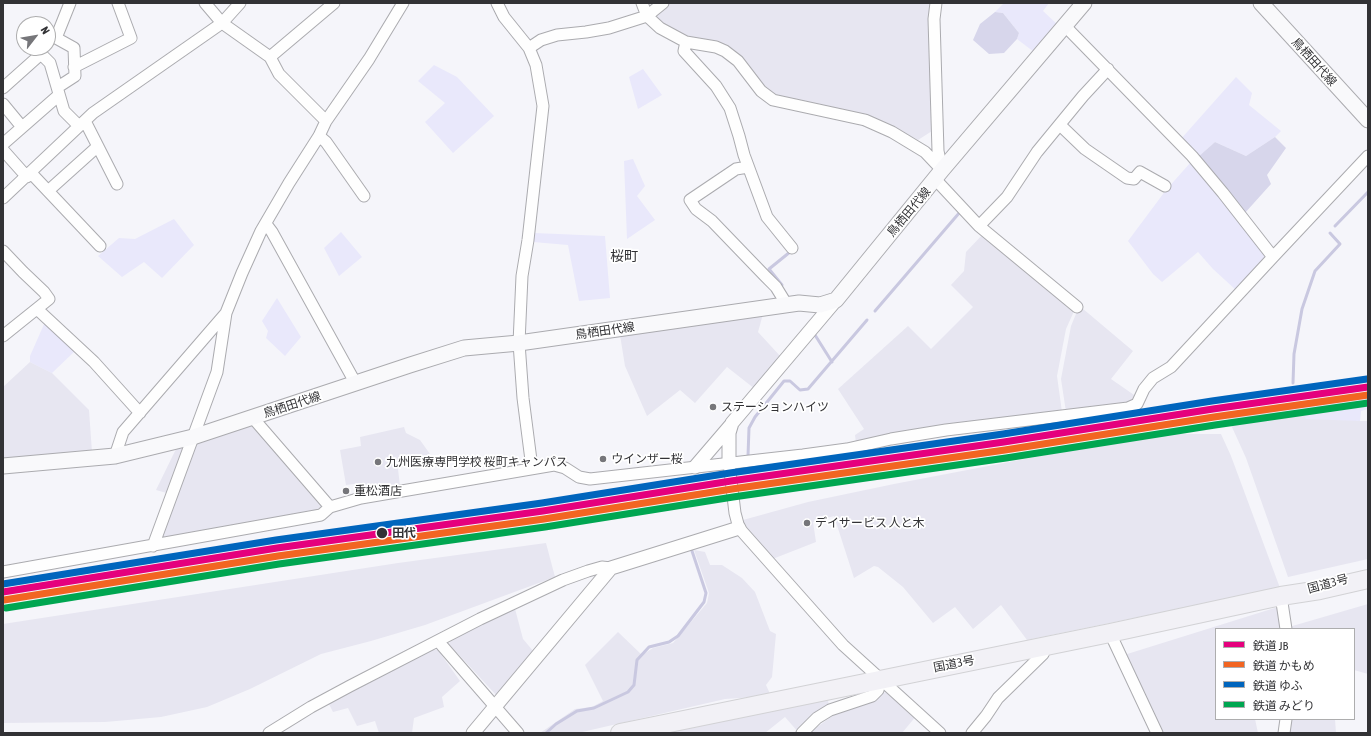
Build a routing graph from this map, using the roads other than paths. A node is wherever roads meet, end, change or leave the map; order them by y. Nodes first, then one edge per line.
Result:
1 (70, 3) edge
2 (118, 3) edge
3 (205, 3) edge
4 (240, 3) edge
5 (334, 3) edge
6 (403, 3) edge
7 (497, 3) edge
8 (642, 3) edge
9 (663, 3) edge
10 (936, 3) edge
11 (1084, 3) edge
12 (1261, 3) edge
13 (647, 16) junction
14 (222, 23) junction
15 (1065, 26) junction
16 (686, 42) junction
17 (529, 48) junction
18 (270, 58) junction
19 (74, 67) junction
20 (1108, 69) junction
21 (3, 88) edge
22 (59, 91) junction
23 (3, 104) edge
24 (1368, 120) edge
25 (326, 121) junction
26 (82, 124) junction
27 (1060, 125) junction
28 (22, 127) junction
29 (319, 136) junction
30 (3, 144) edge
31 (97, 147) junction
32 (3, 150) edge
33 (1368, 156) edge
34 (748, 167) junction
35 (29, 175) junction
36 (939, 175) junction
37 (117, 184) dead end
38 (1165, 186) dead end
39 (48, 191) junction
40 (364, 196) dead end
41 (3, 198) edge
42 (266, 224) junction
43 (979, 226) junction
44 (100, 246) dead end
45 (792, 248) dead end
46 (3, 252) edge
47 (1273, 257) junction
48 (836, 300) junction
49 (787, 305) junction
50 (1077, 307) dead end
51 (37, 309) junction
52 (226, 313) junction
53 (3, 336) edge
54 (519, 343) junction
55 (356, 384) junction
56 (140, 413) junction
57 (253, 418) junction
58 (732, 423) junction
59 (193, 437) junction
60 (115, 456) junction
61 (729, 463) junction
62 (3, 466) edge
63 (695, 467) junction
64 (532, 468) junction
65 (330, 507) junction
66 (739, 528) junction
67 (153, 546) junction
68 (611, 568) junction
69 (3, 572) edge
70 (1368, 572) edge
71 (1368, 579) edge
72 (1284, 595) junction
73 (1286, 628) edge
74 (1110, 633) junction
75 (438, 641) junction
76 (1047, 646) junction
77 (880, 679) junction
78 (495, 706) junction
79 (1286, 720) edge
80 (269, 733) edge
81 (473, 733) edge
82 (518, 733) edge
83 (620, 733) edge
84 (802, 733) edge
85 (940, 733) edge
86 (972, 733) edge
87 (1157, 733) edge
88 (1284, 733) edge

1 - 19 street
2 - 19 street
3 - 14 street
4 - 14 street
5 - 18 street
6 - 25 street
7 - 17 street
8 - 13 street
9 - 13 street
10 - 36 street
11 - 15 main road, 鳥栖田代線
12 - 24 main road, 鳥栖田代線
13 - 16 street
13 - 17 street
14 - 18 street
14 - 26 street
15 - 20 street
15 - 36 main road, 鳥栖田代線
16 - 34 street
16 - 36 street
17 - 54 street
18 - 25 street
19 - 22 street
20 - 27 street
20 - 47 street
21 - 22 street
22 - 26 street
22 - 28 street
23 - 28 street
25 - 29 street
26 - 31 street
26 - 35 street
27 - 38 street
27 - 43 street
28 - 30 street
29 - 40 street
29 - 42 street
31 - 37 street
31 - 39 street
32 - 35 street
33 - 47 street
34 - 45 street
34 - 49 street
35 - 39 street
35 - 41 street
36 - 43 street
36 - 48 main road, 鳥栖田代線
39 - 44 street
42 - 52 street
42 - 55 street
43 - 50 street
46 - 51 street
47 - 61 street
48 - 49 main road, 鳥栖田代線
48 - 58 street
49 - 54 main road, 鳥栖田代線
51 - 53 street
51 - 56 street
52 - 56 street
52 - 59 street
54 - 55 main road, 鳥栖田代線
54 - 64 street
55 - 57 main road, 鳥栖田代線
56 - 60 street
57 - 59 main road, 鳥栖田代線
57 - 65 street
58 - 61 street
58 - 63 street
59 - 60 main road, 鳥栖田代線
59 - 67 street
60 - 62 main road, 鳥栖田代線
61 - 63 street
61 - 66 street
63 - 64 street
64 - 65 street
65 - 67 street
66 - 68 street
66 - 77 street
67 - 69 street
68 - 75 street
68 - 78 street
70 - 72 highway, 国道3号
71 - 72 highway, 国道3号
72 - 73 street
72 - 74 highway, 国道3号
74 - 76 highway, 国道3号
74 - 87 street
75 - 78 street
75 - 80 street
76 - 77 highway, 国道3号
76 - 86 street
77 - 83 highway, 国道3号
77 - 84 street
77 - 85 street
78 - 81 street
78 - 82 street
79 - 88 street

